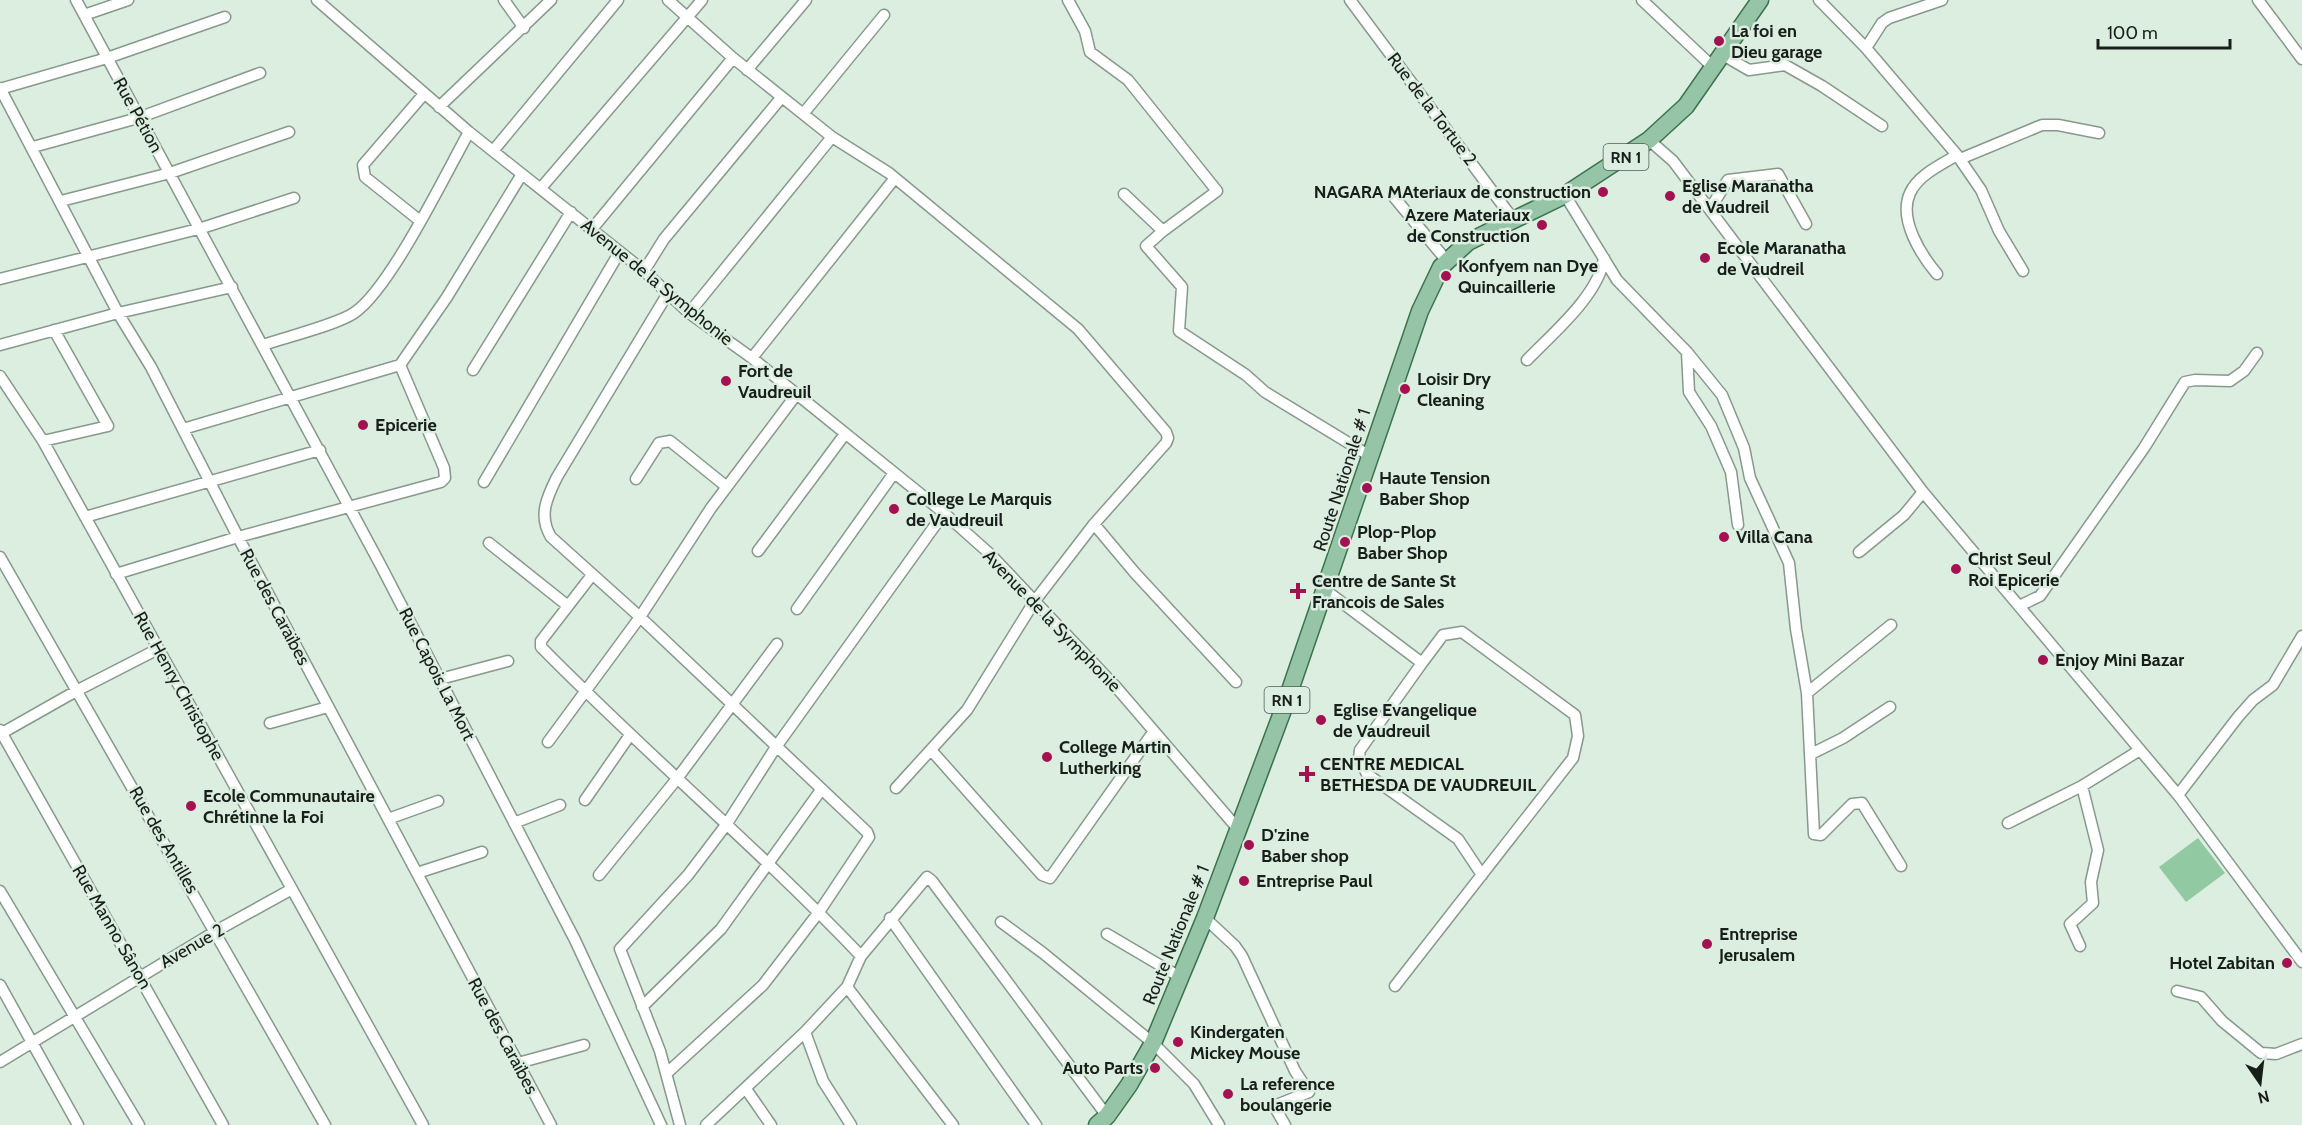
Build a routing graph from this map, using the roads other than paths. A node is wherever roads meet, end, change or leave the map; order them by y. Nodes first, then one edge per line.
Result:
1 (76, 0) edge
2 (129, 0) edge
3 (317, 0) edge
4 (504, 0) edge
5 (551, 0) edge
6 (618, 0) edge
7 (668, 0) edge
8 (702, 0) edge
9 (806, 0) edge
10 (1068, 0) edge
11 (1350, 0) edge
12 (1642, 0) edge
13 (1760, 0) edge
14 (1819, 0) edge
15 (1942, 0) edge
16 (2258, 0) edge
17 (84, 15) junction
18 (884, 15) dead end
19 (686, 16) junction
20 (225, 17) dead end
21 (524, 28) junction
22 (1866, 48) junction
23 (107, 58) junction
24 (733, 58) junction
25 (2302, 60) edge
26 (1718, 62) junction
27 (747, 70) junction
28 (260, 73) dead end
29 (0, 88) edge
30 (424, 94) junction
31 (781, 98) junction
32 (439, 107) junction
33 (803, 114) junction
34 (138, 118) junction
35 (1882, 126) dead end
36 (290, 132) dead end
37 (469, 132) junction
38 (2099, 133) dead end
39 (832, 137) junction
40 (1648, 140) junction
41 (33, 147) junction
42 (493, 151) junction
43 (1959, 157) junction
44 (170, 173) junction
45 (522, 174) junction
46 (895, 178) junction
47 (541, 188) junction
48 (1124, 194) dead end
49 (1565, 195) junction
50 (1394, 197) dead end
51 (294, 198) dead end
52 (61, 201) junction
53 (1710, 209) junction
54 (571, 212) junction
55 (1513, 219) junction
56 (419, 220) junction
57 (1806, 224) dead end
58 (202, 228) junction
59 (592, 229) junction
60 (1164, 231) junction
61 (619, 253) junction
62 (90, 256) junction
63 (1604, 258) junction
64 (1446, 260) junction
65 (644, 271) junction
66 (2024, 271) dead end
67 (1937, 274) dead end
68 (0, 279) edge
69 (232, 287) junction
70 (668, 293) junction
71 (118, 313) junction
72 (689, 313) junction
73 (54, 330) junction
74 (0, 345) edge
75 (264, 345) junction
76 (1687, 352) junction
77 (2257, 353) dead end
78 (752, 358) junction
79 (1527, 360) dead end
80 (400, 366) junction
81 (472, 370) dead end
82 (0, 376) edge
83 (796, 395) junction
84 (291, 397) junction
85 (183, 429) junction
86 (845, 434) junction
87 (43, 441) junction
88 (320, 450) junction
89 (1370, 456) junction
90 (894, 473) junction
91 (636, 479) dead end
92 (209, 481) junction
93 (483, 482) dead end
94 (728, 487) junction
95 (1923, 492) junction
96 (349, 508) junction
97 (944, 513) junction
98 (85, 517) junction
99 (1094, 524) junction
100 (1738, 525) dead end
101 (238, 537) junction
102 (489, 543) dead end
103 (758, 551) dead end
104 (1859, 552) dead end
105 (0, 557) edge
106 (116, 574) junction
107 (592, 575) junction
108 (1324, 589) junction
109 (1034, 602) junction
110 (568, 606) junction
111 (2019, 606) junction
112 (797, 609) dead end
113 (640, 617) junction
114 (1891, 625) dead end
115 (2302, 636) edge
116 (777, 644) dead end
117 (158, 648) junction
118 (508, 661) dead end
119 (1422, 663) junction
120 (440, 679) junction
121 (1236, 682) dead end
122 (78, 690) junction
123 (584, 691) junction
124 (1807, 693) junction
125 (732, 705) junction
126 (328, 707) junction
127 (1890, 707) dead end
128 (270, 723) dead end
129 (1154, 731) junction
130 (1, 732) edge
131 (630, 735) junction
132 (548, 742) dead end
133 (776, 747) junction
134 (931, 750) junction
135 (2140, 750) junction
136 (1812, 754) junction
137 (676, 780) junction
138 (2082, 786) junction
139 (896, 788) dead end
140 (821, 790) junction
141 (2178, 795) junction
142 (585, 800) dead end
143 (438, 801) dead end
144 (560, 805) dead end
145 (388, 819) junction
146 (514, 823) junction
147 (2008, 823) dead end
148 (726, 825) junction
149 (1238, 829) junction
150 (482, 852) dead end
151 (768, 864) junction
152 (1901, 866) dead end
153 (417, 873) junction
154 (598, 875) dead end
155 (1482, 875) junction
156 (292, 889) junction
157 (0, 891) edge
158 (819, 912) junction
159 (890, 918) junction
160 (1205, 918) junction
161 (1001, 922) dead end
162 (216, 931) junction
163 (1107, 934) dead end
164 (2080, 946) dead end
165 (861, 956) junction
166 (2302, 962) edge
167 (140, 976) junction
168 (1180, 977) junction
169 (0, 985) edge
170 (1395, 986) dead end
171 (847, 987) junction
172 (2177, 991) dead end
173 (642, 1007) junction
174 (74, 1017) junction
175 (805, 1032) junction
176 (33, 1042) junction
177 (1153, 1043) junction
178 (2302, 1044) edge
179 (584, 1045) dead end
180 (0, 1062) edge
181 (518, 1064) junction
182 (666, 1073) junction
183 (746, 1089) junction
184 (1102, 1120) edge
185 (78, 1125) edge
186 (139, 1125) edge
187 (223, 1125) edge
188 (325, 1125) edge
189 (423, 1125) edge
190 (551, 1125) edge
191 (661, 1125) edge
192 (680, 1125) edge
193 (706, 1125) edge
194 (771, 1125) edge
195 (851, 1125) edge
196 (953, 1125) edge
197 (1036, 1125) edge
198 (1219, 1125) edge
199 (1285, 1125) edge

1 - 17 street, Rue Pétion
2 - 17 street
3 - 30 street, Avenue de la Symphonie
4 - 21 street
5 - 21 street
6 - 42 street
7 - 19 street
8 - 19 street
9 - 27 street
10 - 60 street
11 - 55 street, Rue de la Tortue 2
12 - 26 street
13 - 26 main road, Route Nationale # 1 / RN 1
14 - 22 street
15 - 22 street
16 - 25 street
17 - 23 street, Rue Pétion
18 - 33 street
19 - 24 street
19 - 47 street
20 - 23 street
21 - 32 street
22 - 43 street
23 - 29 street
23 - 34 street, Rue Pétion
24 - 27 street
24 - 59 street
26 - 35 street
26 - 40 main road, Route Nationale # 1 / RN 1
27 - 31 street
28 - 34 street
29 - 41 street, Rue des Caraïbes
30 - 32 street, Avenue de la Symphonie
30 - 56 street
31 - 33 street
31 - 65 street
32 - 37 street, Avenue de la Symphonie
33 - 39 street
34 - 41 street
34 - 44 street, Rue Pétion
36 - 44 street
37 - 42 street, Avenue de la Symphonie
37 - 56 street
38 - 43 street
39 - 46 street
39 - 72 street
40 - 49 main road, Route Nationale # 1 / RN 1
40 - 53 street
41 - 52 street, Rue des Caraïbes
42 - 45 street, Avenue de la Symphonie
43 - 66 street
43 - 67 street
44 - 52 street
44 - 58 street, Rue Pétion
45 - 47 street, Avenue de la Symphonie
45 - 80 street
46 - 78 street
46 - 99 street
47 - 54 street, Avenue de la Symphonie
48 - 60 street
49 - 55 main road, Route Nationale # 1 / RN 1
49 - 63 street
50 - 64 street
51 - 58 street
52 - 62 street, Rue des Caraïbes
53 - 57 street
53 - 95 street
54 - 59 street, Avenue de la Symphonie
54 - 81 street
55 - 64 main road, Route Nationale # 1 / RN 1
56 - 75 street
58 - 62 street
58 - 69 street, Rue Capois La Mort
59 - 61 street, Avenue de la Symphonie
60 - 89 street
61 - 65 street, Avenue de la Symphonie
61 - 93 street
62 - 68 street
62 - 71 street, Rue des Caraïbes
63 - 76 street
63 - 79 street
64 - 89 main road, Route Nationale # 1 / RN 1
65 - 70 street, Avenue de la Symphonie
69 - 71 street
69 - 75 street, Rue Capois La Mort
70 - 72 street, Avenue de la Symphonie
70 - 107 street
71 - 73 street
71 - 85 street, Rue des Caraïbes
72 - 78 street, Avenue de la Symphonie
73 - 74 street
73 - 87 street
75 - 84 street, Rue Capois La Mort
76 - 100 street
76 - 124 street
77 - 111 street
78 - 83 street, Avenue de la Symphonie
80 - 84 street
80 - 96 street
82 - 87 street, Rue Henry Christophe
83 - 86 street, Avenue de la Symphonie
83 - 94 street
84 - 85 street
84 - 88 street, Rue Capois La Mort
85 - 92 street, Rue des Caraïbes
86 - 90 street, Avenue de la Symphonie
86 - 103 street
87 - 98 street, Rue Henry Christophe
88 - 92 street
88 - 96 street, Rue Capois La Mort
89 - 108 main road, Route Nationale # 1 / RN 1
90 - 97 street, Avenue de la Symphonie
90 - 112 street
91 - 94 street
92 - 98 street
92 - 101 street, Rue des Caraïbes
94 - 113 street
95 - 104 street
95 - 111 street
96 - 101 street
96 - 120 street, Rue Capois La Mort
97 - 109 street, Avenue de la Symphonie
97 - 133 street
98 - 106 street, Rue Henry Christophe
99 - 109 street
99 - 121 street
101 - 106 street
101 - 126 street, Rue des Caraïbes
102 - 110 street
105 - 122 street, Rue des Antilles
106 - 117 street, Rue Henry Christophe
107 - 110 street
107 - 113 street
108 - 119 street
108 - 149 main road, Route Nationale # 1 / RN 1
109 - 129 street, Avenue de la Symphonie
109 - 134 street
110 - 123 street
111 - 135 street
113 - 123 street
113 - 125 street
114 - 124 street
115 - 141 street
116 - 125 street
117 - 122 street
117 - 156 street, Rue Henry Christophe
118 - 120 street
119 - 155 street
119 - 155 street
120 - 146 street, Rue Capois La Mort
122 - 130 street
122 - 162 street, Rue des Antilles
123 - 131 street
123 - 132 street
124 - 136 street
125 - 133 street
125 - 137 street
126 - 128 street
126 - 145 street, Rue des Caraïbes
127 - 136 street
129 - 134 street
129 - 149 street, Avenue de la Symphonie
130 - 167 street, Rue Manno Sânon
131 - 137 street
131 - 142 street
133 - 140 street
133 - 148 street
134 - 139 street
135 - 138 street
135 - 141 street
136 - 152 street
137 - 148 street
137 - 154 street
138 - 147 street
138 - 164 street
140 - 151 street
140 - 158 street
141 - 166 street
143 - 145 street
144 - 146 street
145 - 153 street, Rue des Caraïbes
146 - 191 street, Rue Capois La Mort
148 - 151 street
148 - 173 street
149 - 160 main road, Route Nationale # 1 / RN 1
150 - 153 street
151 - 158 street
151 - 173 street
153 - 181 street, Rue des Caraïbes
155 - 170 street
156 - 162 street, Avenue 2
156 - 189 street, Rue Henry Christophe
157 - 174 street
158 - 165 street
158 - 182 street
159 - 165 street
159 - 184 street
159 - 197 street
160 - 168 main road, Route Nationale # 1 / RN 1
160 - 199 street
161 - 177 street
162 - 167 street, Avenue 2
162 - 188 street, Rue des Antilles
163 - 168 street
165 - 171 street
167 - 174 street, Avenue 2
167 - 187 street, Rue Manno Sânon
168 - 177 main road, Route Nationale # 1 / RN 1
169 - 176 street
171 - 175 street
171 - 196 street
172 - 178 street
173 - 182 street
174 - 176 street, Avenue 2
174 - 186 street
175 - 183 street
175 - 195 street
176 - 180 street, Avenue 2
176 - 185 street
177 - 184 main road, Route Nationale # 1 / RN 1
177 - 198 street
179 - 181 street
181 - 190 street, Rue des Caraïbes
182 - 192 street
183 - 193 street
183 - 194 street

